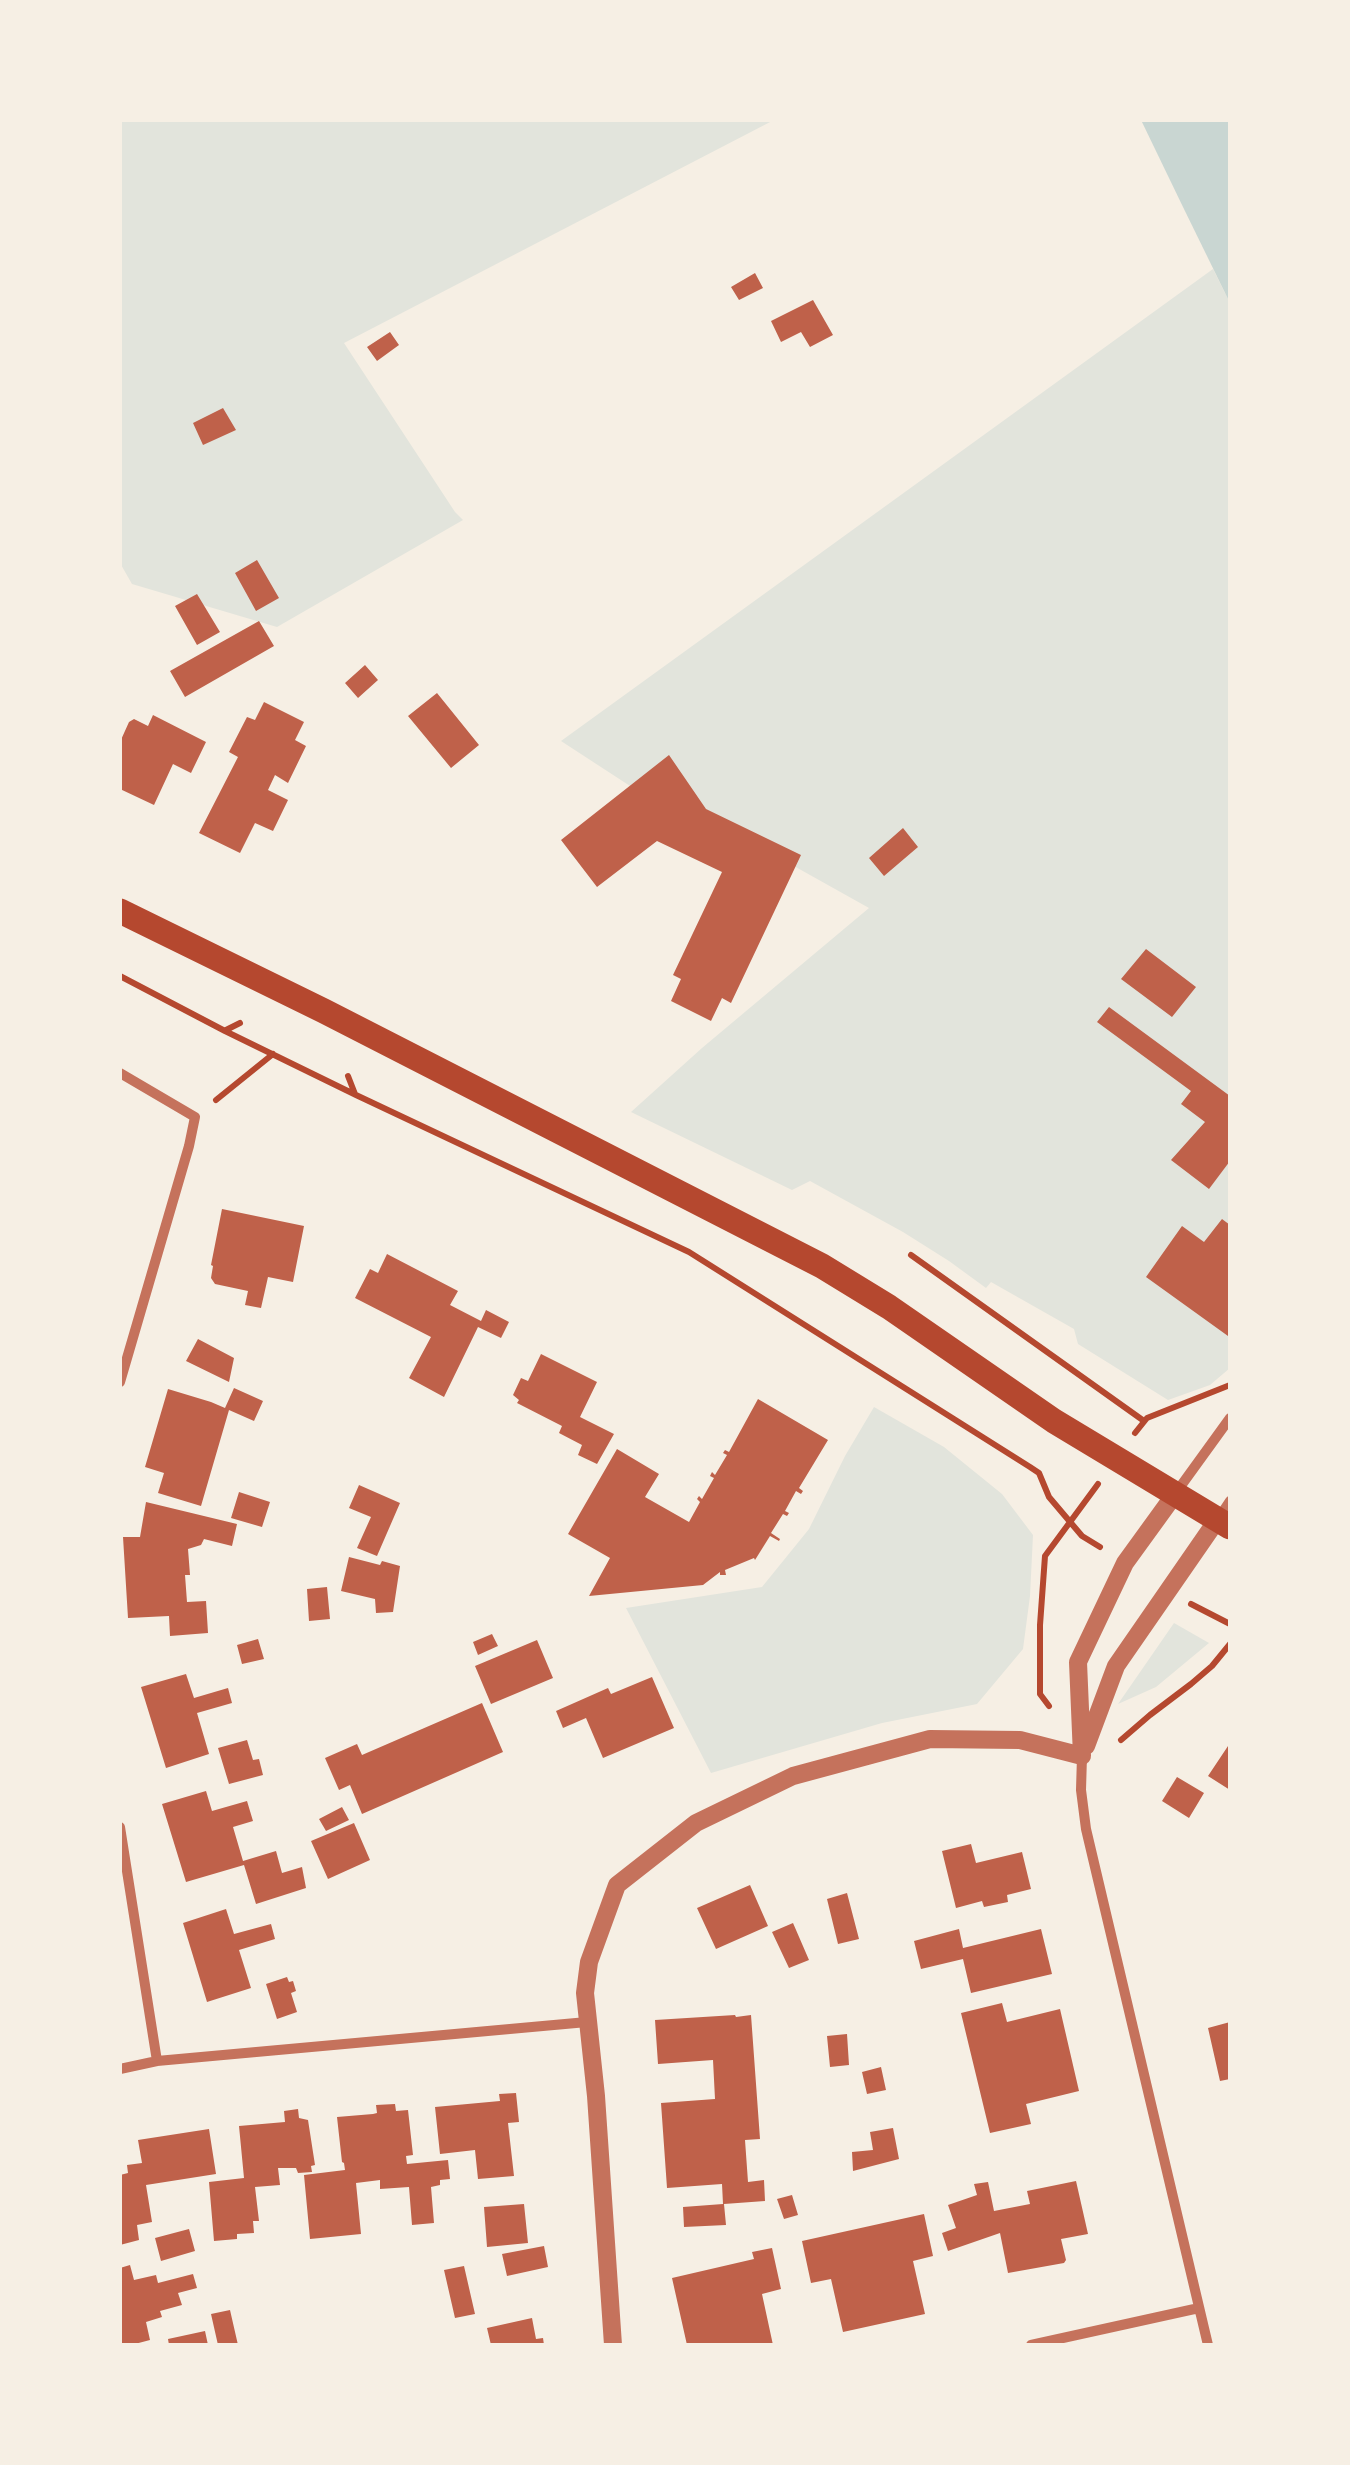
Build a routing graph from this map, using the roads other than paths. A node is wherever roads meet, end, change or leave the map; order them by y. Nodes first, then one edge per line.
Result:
1 (120, 911) edge
2 (120, 1073) edge
3 (120, 1382) edge
4 (1230, 1418) edge
5 (1175, 1494) junction
6 (1226, 1516) edge
7 (1082, 1756) junction
8 (120, 1827) edge
9 (587, 2022) junction
10 (157, 2061) junction
11 (120, 2069) edge
12 (1199, 2308) junction
13 (613, 2345) edge
14 (1031, 2345) edge
15 (1208, 2345) edge

1 - 5 main road
2 - 3 street
4 - 5 street
5 - 6 main road
5 - 7 street
6 - 7 street
7 - 9 street
7 - 12 street
8 - 10 street
9 - 10 street
9 - 13 street
10 - 11 street
12 - 14 street
12 - 15 street

